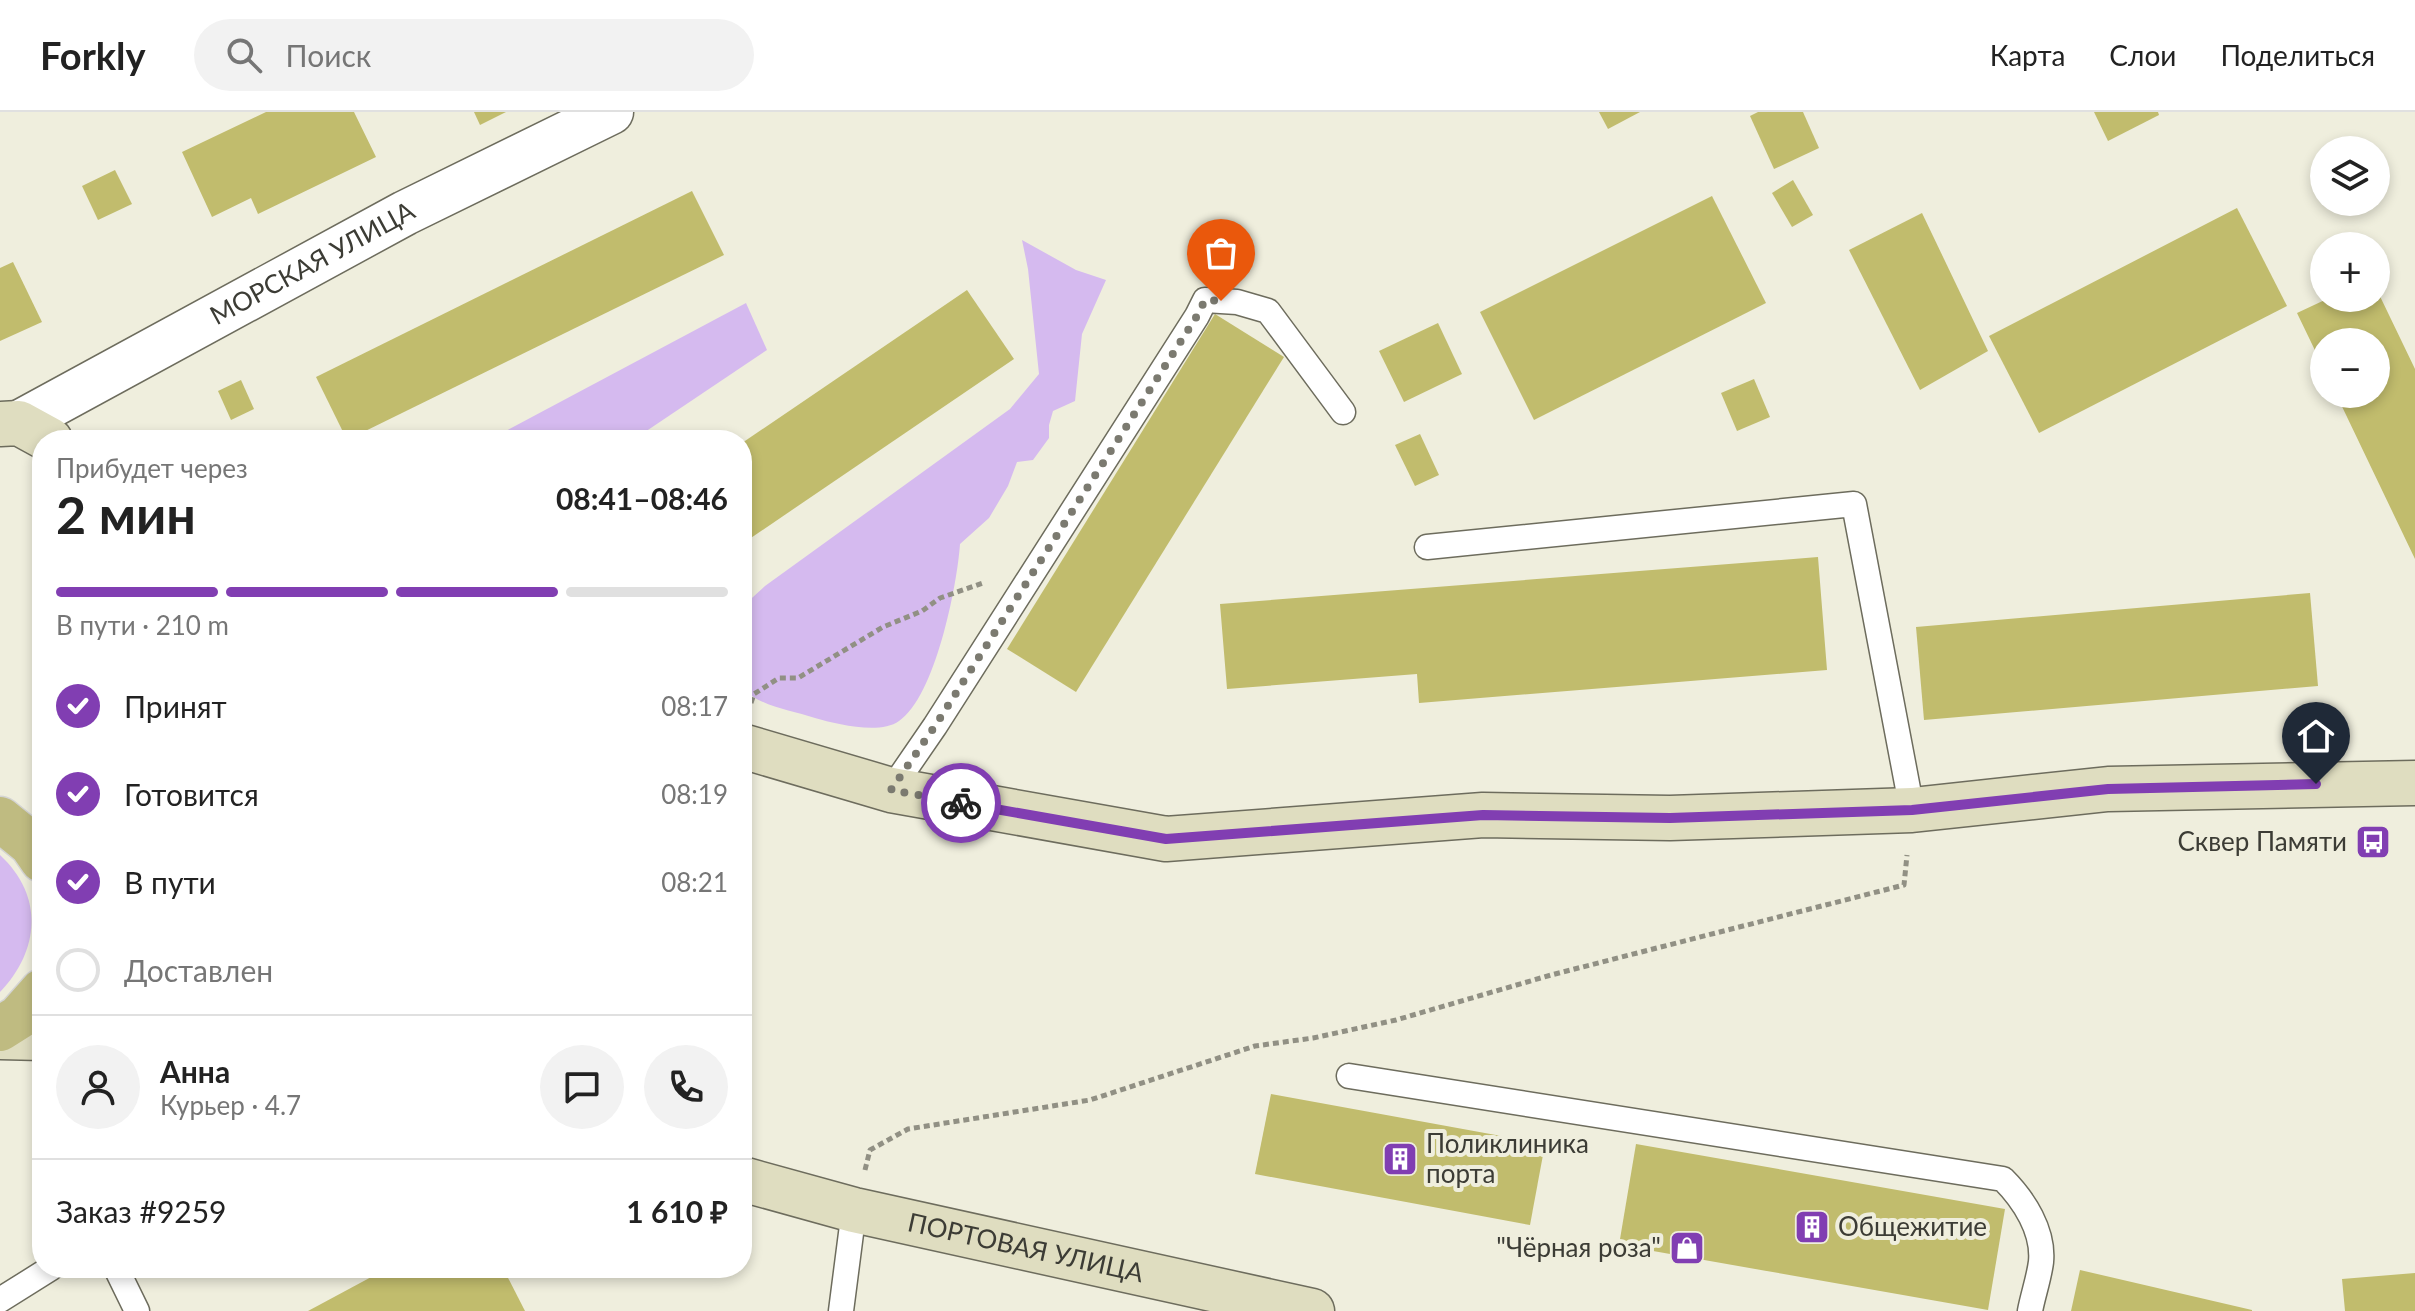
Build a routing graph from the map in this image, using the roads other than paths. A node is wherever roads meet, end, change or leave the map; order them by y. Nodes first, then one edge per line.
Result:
1 (611, 112) edge
2 (1343, 412) dead end
3 (23, 429) edge
4 (1427, 547) dead end
5 (752, 729) edge
6 (2415, 783) edge
7 (891, 790) junction
8 (0, 795) edge
9 (1912, 810) junction
10 (24, 841) edge
11 (32, 1002) edge
12 (24, 1040) edge
13 (1349, 1076) dead end
14 (752, 1182) edge
15 (854, 1210) junction
16 (35, 1278) edge
17 (121, 1278) edge
18 (0, 1300) edge
19 (137, 1311) edge
20 (841, 1311) edge
21 (1312, 1311) edge
22 (2030, 1311) edge

1 - 3 street, МОРСКАЯ УЛИЦА
2 - 7 lane
4 - 9 lane
5 - 7 street
6 - 9 street
7 - 9 street
8 - 10 street
11 - 12 main road
13 - 22 lane
14 - 15 street, ПОРТОВАЯ УЛИЦА
15 - 20 lane
15 - 21 street, ПОРТОВАЯ УЛИЦА
16 - 18 lane
17 - 19 lane

